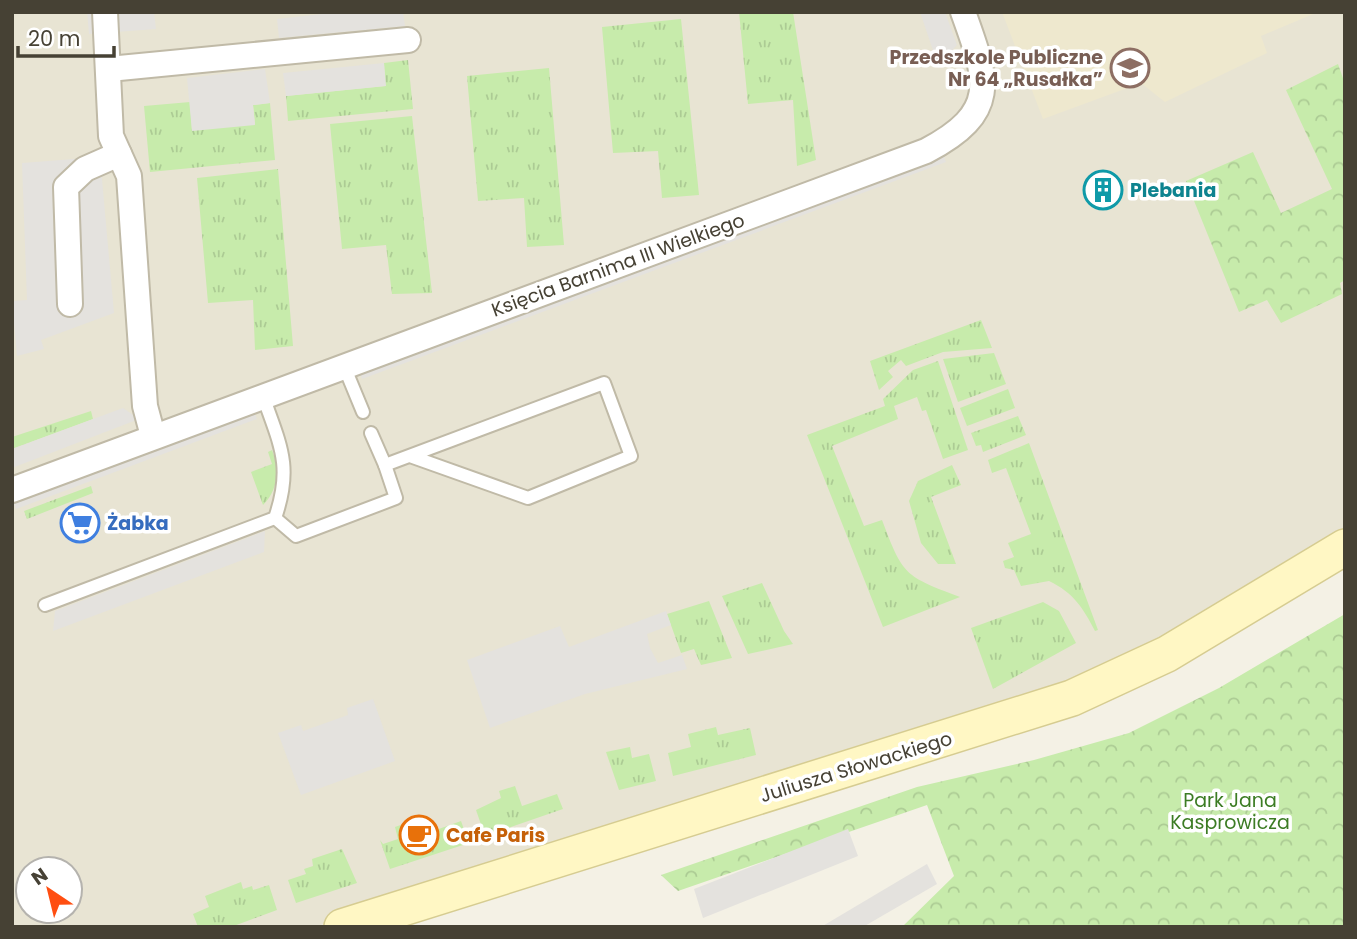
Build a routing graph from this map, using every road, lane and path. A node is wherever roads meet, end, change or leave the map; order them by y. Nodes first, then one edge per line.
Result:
1 (105, 12) edge
2 (963, 12) edge
3 (408, 40) dead end
4 (109, 69) junction
5 (119, 154) junction
6 (70, 304) dead end
7 (344, 366) junction
8 (263, 396) junction
9 (363, 412) dead end
10 (371, 433) dead end
11 (152, 436) junction
12 (411, 456) junction
13 (384, 466) junction
14 (12, 489) edge
15 (275, 518) junction
16 (1345, 547) edge
17 (46, 605) dead end
18 (342, 927) edge

1 - 4 street
2 - 7 street, Księcia Barnima III Wielkiego
3 - 4 street
4 - 5 street
5 - 6 street
5 - 11 street
7 - 8 street, Księcia Barnima III Wielkiego
7 - 9 lane
8 - 11 street, Księcia Barnima III Wielkiego
8 - 15 lane
10 - 13 lane
11 - 14 street, Księcia Barnima III Wielkiego
12 - 12 lane
12 - 13 lane
13 - 15 lane
15 - 17 lane
16 - 18 street, Juliusza Słowackiego

